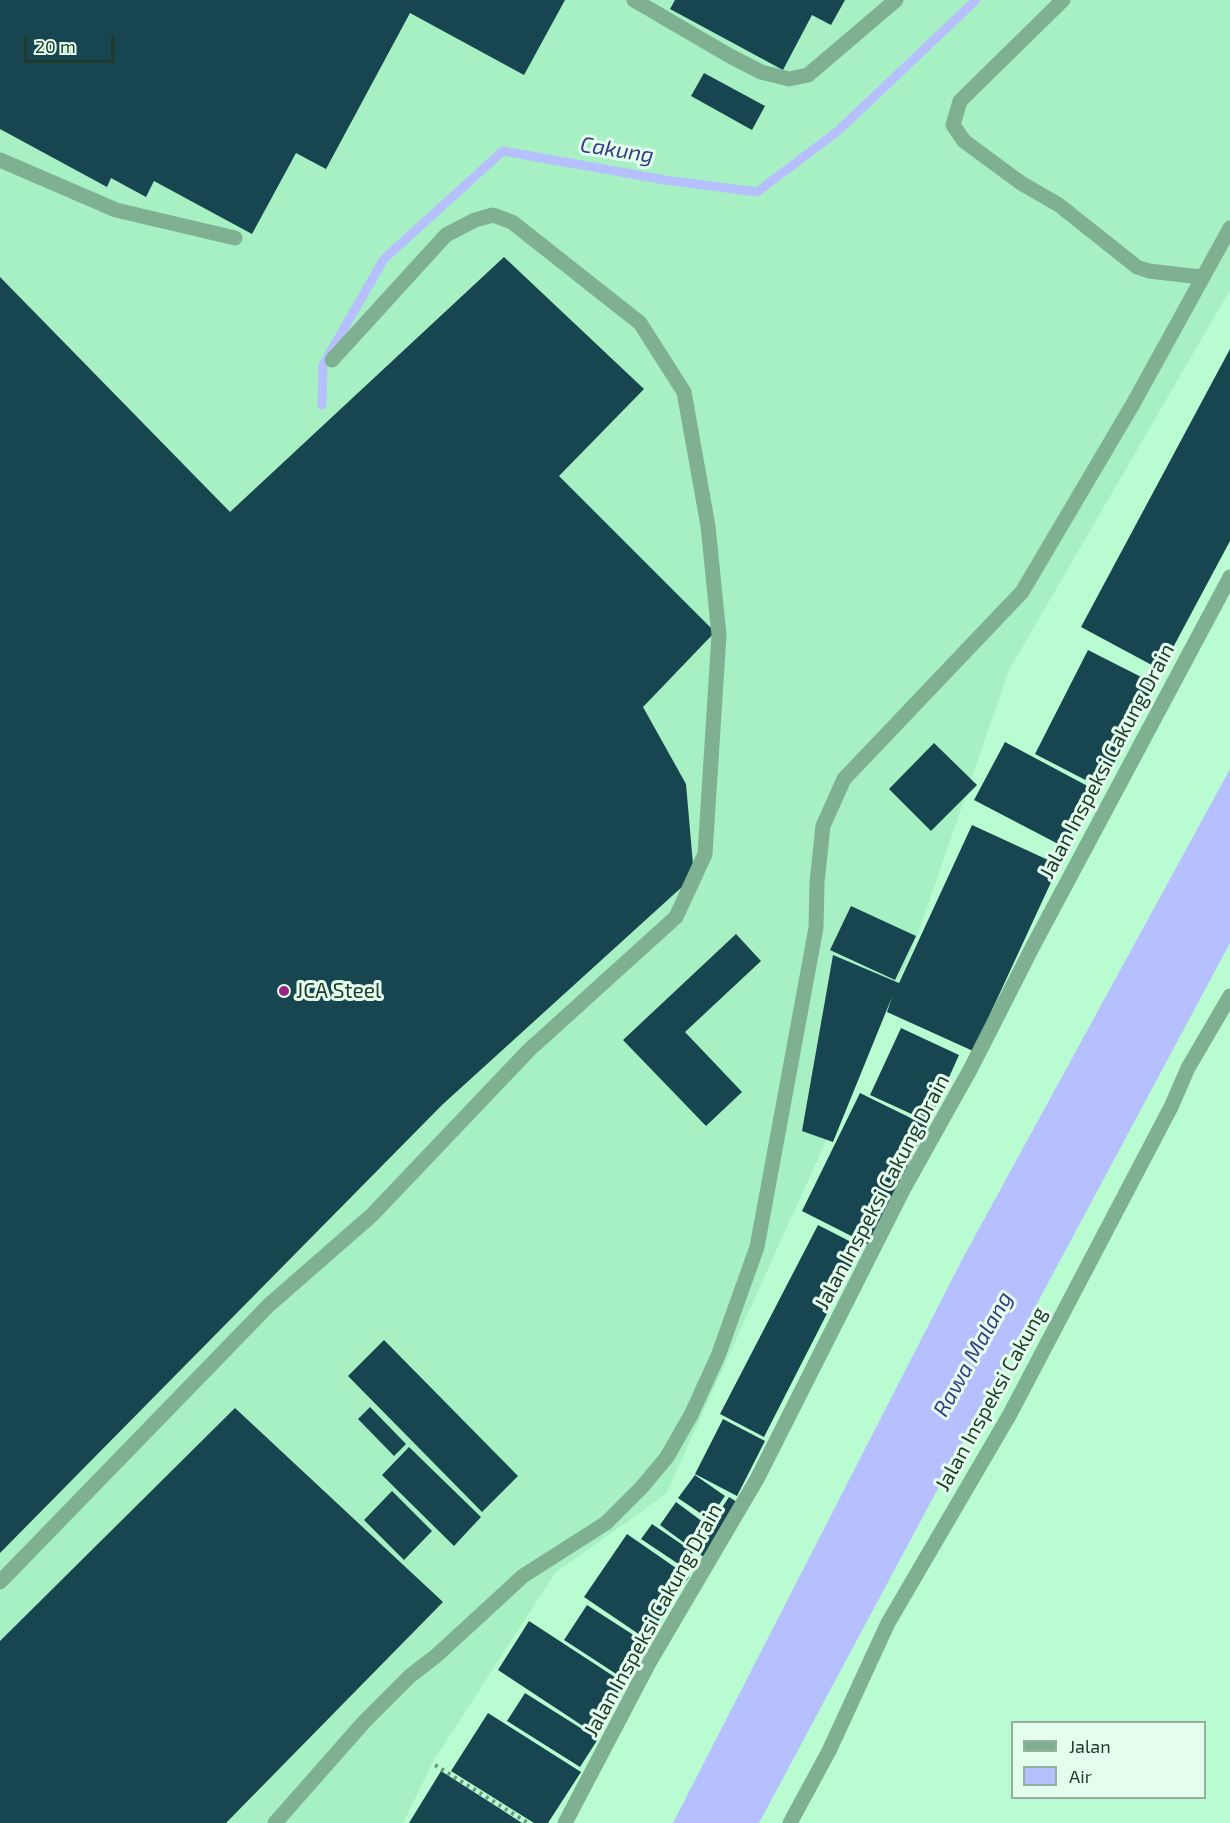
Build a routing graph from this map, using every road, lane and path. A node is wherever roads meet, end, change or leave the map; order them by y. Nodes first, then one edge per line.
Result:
1 (634, 0) edge
2 (896, 0) edge
3 (1063, 0) edge
4 (0, 160) edge
5 (1230, 228) edge
6 (235, 238) dead end
7 (1201, 277) junction
8 (332, 360) dead end
9 (1230, 577) edge
10 (1230, 996) edge
11 (0, 1582) edge
12 (435, 1765) dead end
13 (275, 1823) edge
14 (528, 1823) edge
15 (565, 1823) edge
16 (790, 1823) edge

1 - 2 street
3 - 7 street
4 - 6 street
5 - 7 street
7 - 13 street
8 - 11 street
9 - 15 street, Jalan Inspeksi Cakung Drain
10 - 16 street, Jalan Inspeksi Cakung
12 - 14 path

